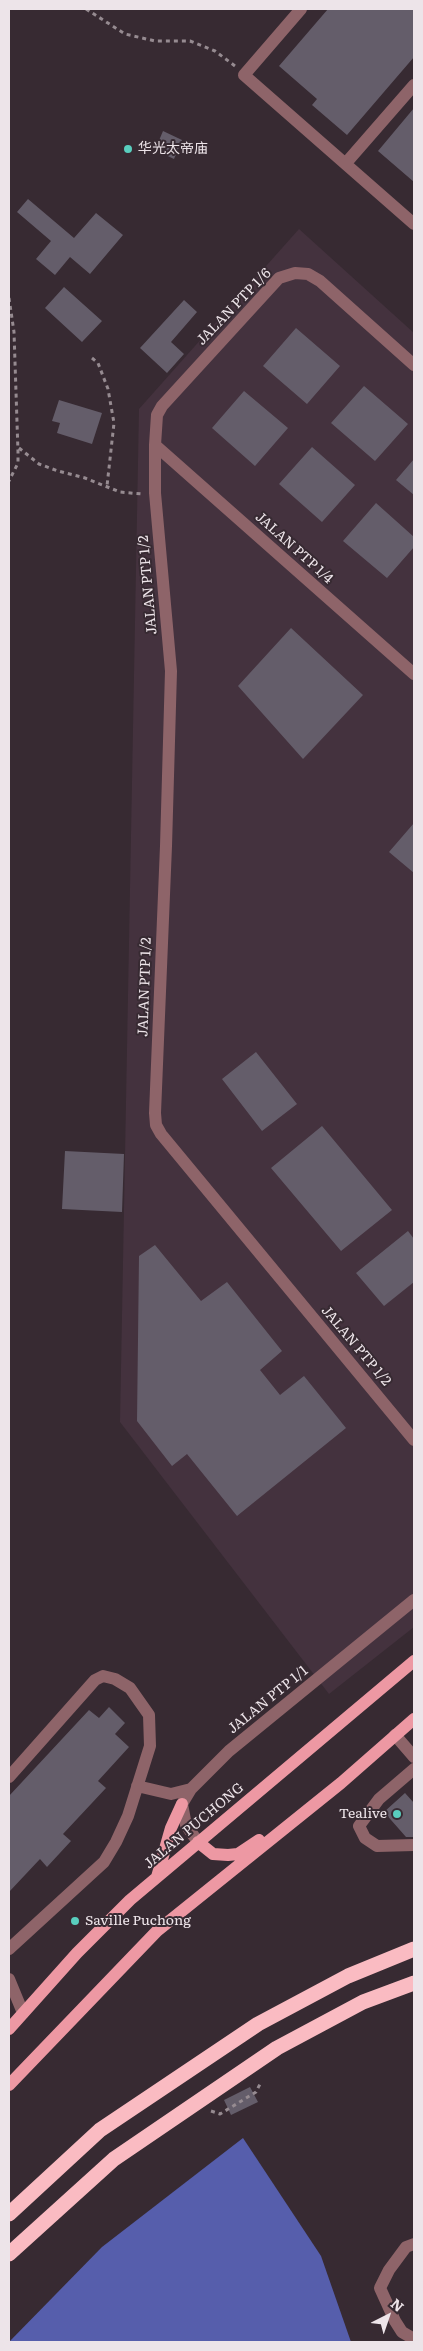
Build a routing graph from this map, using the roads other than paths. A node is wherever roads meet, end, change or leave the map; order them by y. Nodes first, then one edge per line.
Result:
1 (301, 9) edge
2 (414, 85) edge
3 (346, 163) junction
4 (414, 224) edge
5 (414, 364) edge
6 (155, 444) junction
7 (414, 674) edge
8 (414, 1440) edge
9 (414, 1600) edge
10 (414, 1661) edge
11 (414, 1719) edge
12 (395, 1735) junction
13 (414, 1758) edge
14 (414, 1769) edge
15 (9, 1777) edge
16 (341, 1783) junction
17 (137, 1786) junction
18 (191, 1788) junction
19 (182, 1804) junction
20 (198, 1842) junction
21 (414, 1845) edge
22 (157, 1877) junction
23 (414, 1949) edge
24 (9, 1950) edge
25 (9, 1979) edge
26 (414, 1983) edge
27 (23, 2013) junction
28 (9, 2029) edge
29 (9, 2085) edge
30 (9, 2214) edge
31 (414, 2244) edge
32 (9, 2254) edge
33 (414, 2339) edge

1 - 3 street
2 - 3 street
3 - 4 street
5 - 6 street, JALAN PTP 1/6
6 - 7 street, JALAN PTP 1/4
6 - 8 street, JALAN PTP 1/2
9 - 18 street, JALAN PTP 1/1
10 - 20 main road, JALAN PUCHONG
11 - 12 main road
12 - 13 street
12 - 16 main road
14 - 21 street
15 - 17 street
16 - 20 main road
16 - 29 main road
17 - 18 street
17 - 24 street
18 - 19 street, JALAN PTP 1/1
19 - 20 street
19 - 22 main road
20 - 22 main road, JALAN PUCHONG
22 - 27 main road, JALAN PUCHONG
23 - 30 highway
25 - 27 street
26 - 32 highway
27 - 28 main road, JALAN PUCHONG
31 - 33 street

